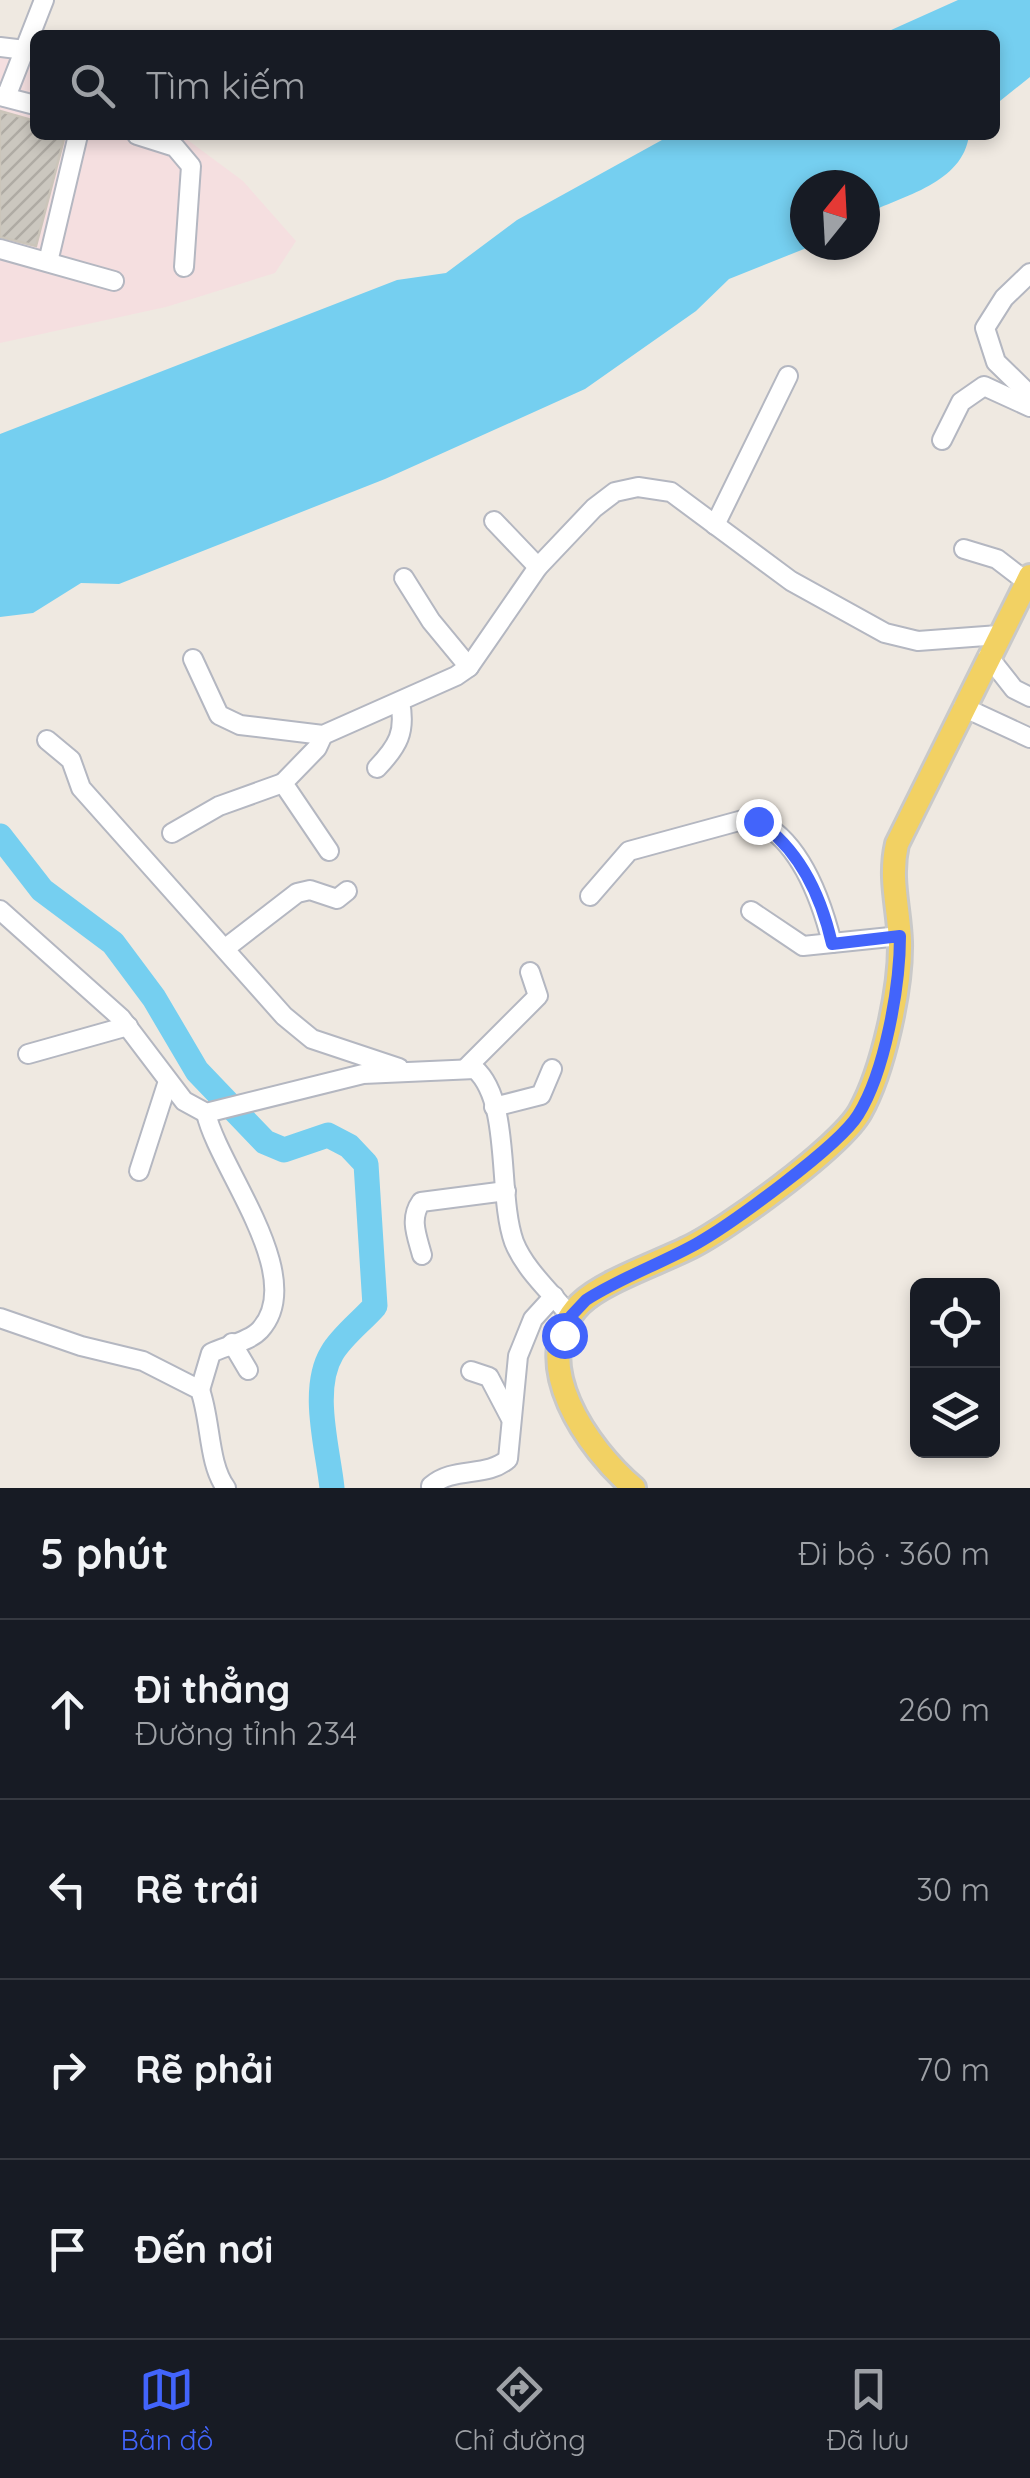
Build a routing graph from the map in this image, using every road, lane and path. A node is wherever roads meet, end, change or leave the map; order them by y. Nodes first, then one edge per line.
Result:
1 (44, 0) edge
2 (33, 30) edge
3 (30, 37) edge
4 (0, 47) edge
5 (25, 50) junction
6 (3, 96) edge
7 (30, 104) edge
8 (77, 140) edge
9 (153, 140) edge
10 (0, 249) edge
11 (48, 262) junction
12 (184, 267) dead end
13 (1030, 274) edge
14 (114, 280) dead end
15 (788, 376) dead end
16 (1030, 395) edge
17 (1030, 407) edge
18 (942, 440) dead end
19 (494, 520) dead end
20 (716, 525) junction
21 (964, 548) dead end
22 (538, 567) junction
23 (404, 578) dead end
24 (1028, 579) edge
25 (994, 646) junction
26 (193, 659) dead end
27 (469, 668) junction
28 (1030, 697) edge
29 (400, 702) junction
30 (963, 706) junction
31 (322, 735) junction
32 (1030, 738) edge
33 (47, 740) dead end
34 (378, 768) dead end
35 (282, 783) junction
36 (172, 833) dead end
37 (330, 850) dead end
38 (346, 891) dead end
39 (590, 896) dead end
40 (750, 912) dead end
41 (3, 916) edge
42 (900, 936) junction
43 (832, 944) junction
44 (227, 947) junction
45 (530, 972) dead end
46 (128, 1026) junction
47 (28, 1054) dead end
48 (467, 1067) junction
49 (400, 1069) junction
50 (552, 1069) dead end
51 (168, 1081) junction
52 (541, 1095) junction
53 (494, 1107) junction
54 (554, 1110) dead end
55 (210, 1113) junction
56 (139, 1171) dead end
57 (506, 1191) junction
58 (422, 1255) dead end
59 (554, 1296) junction
60 (571, 1316) junction
61 (0, 1318) edge
62 (232, 1343) junction
63 (248, 1370) dead end
64 (471, 1371) dead end
65 (200, 1390) junction
66 (510, 1417) junction
67 (619, 1483) edge
68 (219, 1484) edge
69 (432, 1486) edge

1 - 2 street
3 - 5 street
4 - 5 street
5 - 6 street
6 - 7 street
8 - 11 street
9 - 12 street
10 - 11 street
11 - 14 street
13 - 16 street
15 - 20 street
17 - 18 street
19 - 22 street
20 - 22 street
20 - 25 street
21 - 24 street
22 - 27 street
23 - 27 street
24 - 25 main road
25 - 28 street
25 - 30 main road
26 - 31 street
27 - 29 street
29 - 31 street
29 - 34 street
30 - 32 street
30 - 42 main road
31 - 35 street
33 - 44 street
35 - 36 street
35 - 37 street
38 - 44 street
39 - 43 street
40 - 43 street
41 - 46 street
42 - 43 street
42 - 60 main road
44 - 49 street
45 - 48 street
46 - 47 street
46 - 51 street
48 - 49 street
48 - 53 street
49 - 55 street
50 - 52 street
51 - 55 street
51 - 56 street
52 - 53 street
52 - 54 street
53 - 57 street
55 - 62 street
57 - 58 street
57 - 59 street
59 - 60 street
59 - 66 street
60 - 67 main road
61 - 65 street
62 - 63 street
62 - 65 street
64 - 66 street
65 - 68 street
66 - 69 street

